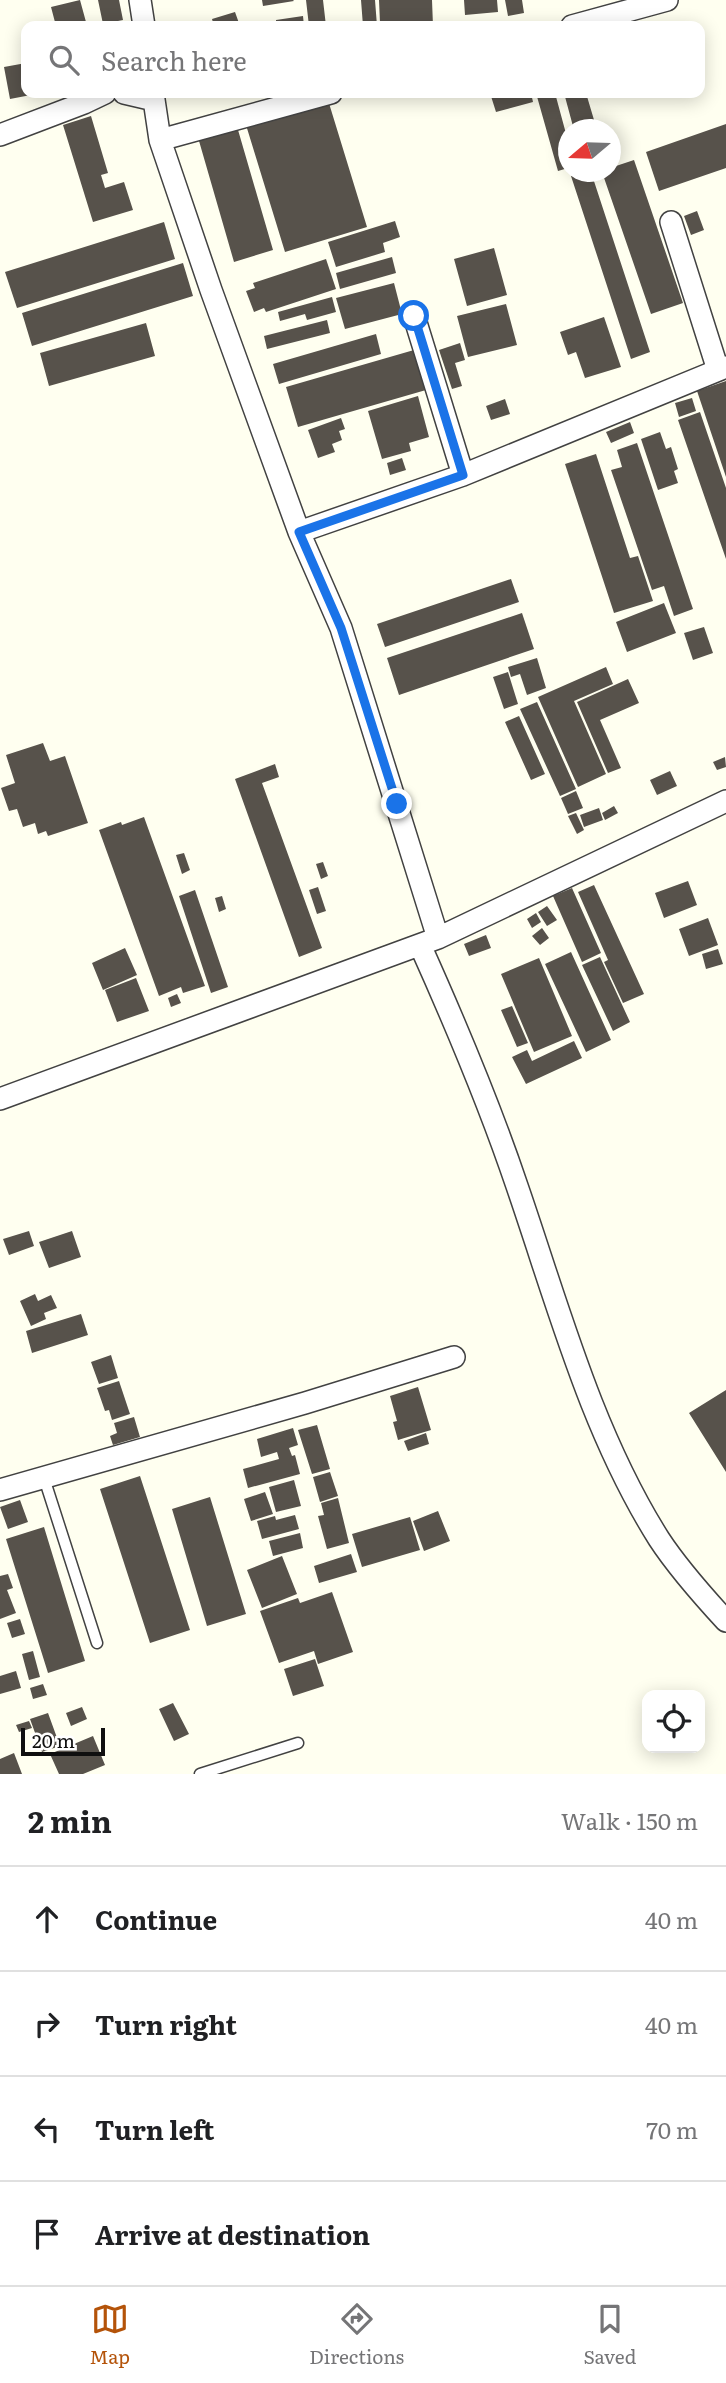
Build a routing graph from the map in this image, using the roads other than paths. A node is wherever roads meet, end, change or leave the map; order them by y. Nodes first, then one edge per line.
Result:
1 (140, 0) edge
2 (667, 0) edge
3 (143, 21) edge
4 (590, 21) edge
5 (93, 98) edge
6 (154, 98) edge
7 (313, 98) edge
8 (0, 135) edge
9 (160, 140) junction
10 (671, 222) dead end
11 (414, 316) dead end
12 (722, 368) edge
13 (463, 475) junction
14 (299, 532) junction
15 (726, 801) edge
16 (429, 942) junction
17 (0, 1099) edge
18 (454, 1357) dead end
19 (44, 1478) junction
20 (0, 1490) edge
21 (726, 1621) edge
22 (97, 1643) dead end
23 (298, 1743) dead end
24 (200, 1774) edge

1 - 3 street
2 - 4 street
5 - 8 street
6 - 9 street
7 - 9 street
9 - 14 street
10 - 12 street
11 - 13 street
12 - 13 street
13 - 14 street
14 - 16 street
15 - 16 street
16 - 17 street
16 - 21 street
18 - 19 street
19 - 20 street
19 - 22 lane
23 - 24 lane

